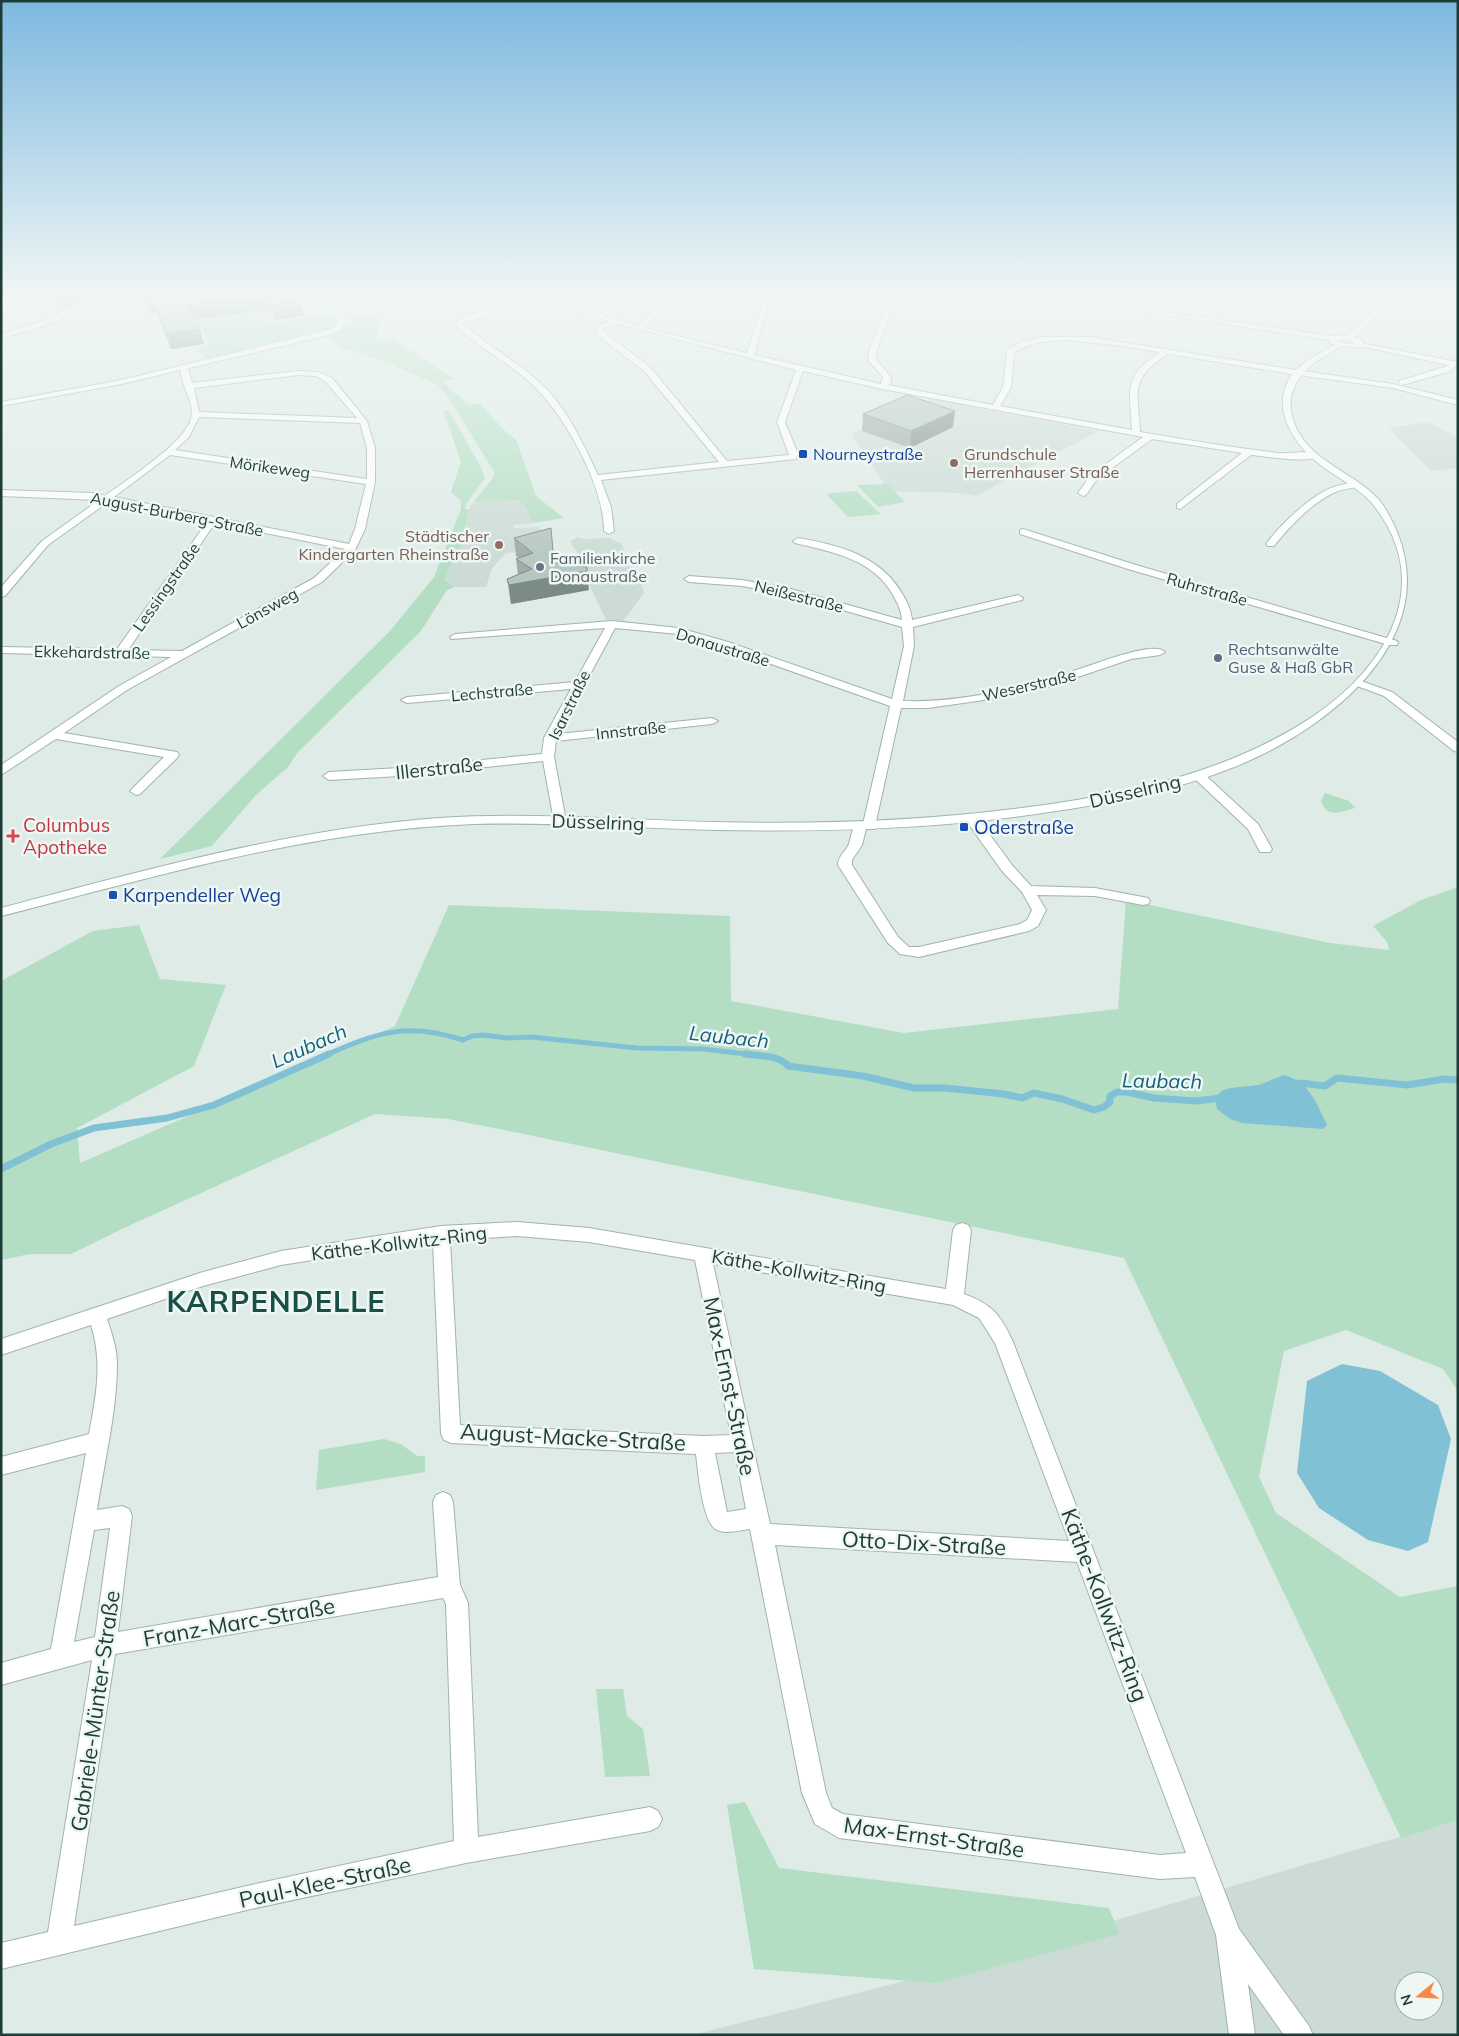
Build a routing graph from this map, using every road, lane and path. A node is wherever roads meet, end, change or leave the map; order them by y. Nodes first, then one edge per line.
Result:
1 (84, 390) edge
2 (191, 390) edge
3 (337, 390) edge
4 (542, 390) edge
5 (665, 390) edge
6 (792, 390) edge
7 (898, 390) edge
8 (1006, 390) edge
9 (1134, 390) edge
10 (1289, 390) edge
11 (1407, 390) edge
12 (1, 404) edge
13 (1458, 404) edge
14 (995, 408) junction
15 (196, 414) junction
16 (363, 421) junction
17 (1136, 434) junction
18 (1150, 436) junction
19 (169, 452) junction
20 (1249, 452) junction
21 (1314, 456) junction
22 (724, 464) junction
23 (595, 478) junction
24 (371, 482) junction
25 (1354, 486) junction
26 (1, 493) edge
27 (1083, 493) dead end
28 (107, 499) junction
29 (1180, 506) dead end
30 (212, 521) junction
31 (609, 531) dead end
32 (1023, 532) dead end
33 (798, 541) dead end
34 (1271, 544) dead end
35 (352, 548) junction
36 (688, 579) dead end
37 (1, 594) edge
38 (1018, 598) dead end
39 (612, 624) junction
40 (906, 625) junction
41 (455, 637) dead end
42 (1393, 643) junction
43 (1, 650) edge
44 (120, 652) junction
45 (1160, 652) dead end
46 (183, 654) junction
47 (1361, 684) junction
48 (577, 685) junction
49 (408, 700) dead end
50 (895, 704) junction
51 (712, 721) dead end
52 (53, 736) junction
53 (550, 738) junction
54 (1458, 748) edge
55 (548, 757) junction
56 (1, 771) edge
57 (329, 776) dead end
58 (1199, 776) junction
59 (136, 791) dead end
60 (971, 819) junction
61 (560, 821) junction
62 (865, 826) junction
63 (1265, 850) dead end
64 (1027, 890) junction
65 (1143, 901) dead end
66 (1, 912) edge
67 (962, 1230) dead end
68 (441, 1233) junction
69 (702, 1254) junction
70 (954, 1298) junction
71 (97, 1316) junction
72 (1, 1346) edge
73 (98, 1441) junction
74 (742, 1443) junction
75 (704, 1445) junction
76 (1, 1466) edge
77 (443, 1502) dead end
78 (85, 1522) junction
79 (760, 1526) junction
80 (1085, 1552) junction
81 (449, 1587) junction
82 (105, 1645) junction
83 (62, 1656) junction
84 (1, 1674) edge
85 (650, 1820) dead end
86 (466, 1852) junction
87 (1202, 1864) junction
88 (1229, 1935) junction
89 (59, 1942) junction
90 (1, 1956) edge
91 (1242, 2035) edge
92 (1300, 2035) edge

1 - 12 street
2 - 15 street
3 - 16 street, Lönsweg
4 - 23 street
5 - 22 street
6 - 22 street
7 - 14 street
8 - 14 street
9 - 17 street
10 - 21 street, Düsselring
11 - 13 street
14 - 17 street
15 - 16 street
15 - 19 street
16 - 24 street, Lönsweg
17 - 18 street
18 - 20 street
18 - 27 street
19 - 24 street, Mörikeweg
19 - 28 street
20 - 21 street
20 - 29 street
21 - 25 street, Düsselring
22 - 23 street
23 - 31 street
24 - 35 street, Lönsweg
25 - 34 street
25 - 42 street, Düsselring
26 - 28 street, August-Burberg-Straße
28 - 30 street, August-Burberg-Straße
28 - 37 street
30 - 35 street, August-Burberg-Straße
30 - 44 street, Lessingstraße
32 - 42 street, Ruhrstraße
33 - 40 street
35 - 46 street, Lönsweg
36 - 40 street, Neißestraße
38 - 40 street
39 - 41 street, Donaustraße
39 - 48 street, Isarstraße
39 - 50 street, Donaustraße
40 - 50 street
42 - 47 street, Düsselring
43 - 44 street, Ekkehardstraße
44 - 46 street, Ekkehardstraße
45 - 50 street, Weserstraße
46 - 52 street, Lönsweg
47 - 54 street
47 - 58 street, Düsselring
48 - 49 street, Lechstraße
48 - 53 street, Isarstraße
50 - 62 street
51 - 53 street, Innstraße
52 - 56 street, Lönsweg
52 - 59 street
53 - 55 street, Isarstraße
55 - 57 street, Illerstraße
55 - 61 street, Isarstraße
58 - 60 street, Düsselring
58 - 63 street, Düsselring
60 - 62 street, Düsselring
60 - 64 street
61 - 62 street, Düsselring
61 - 66 street, Düsselring
62 - 64 street
64 - 65 street
67 - 70 street
68 - 69 street, Käthe-Kollwitz-Ring
68 - 71 street, Käthe-Kollwitz-Ring
68 - 75 street, August-Macke-Straße
69 - 70 street, Käthe-Kollwitz-Ring
69 - 74 street, Max-Ernst-Straße
70 - 80 street, Käthe-Kollwitz-Ring
71 - 72 street, Käthe-Kollwitz-Ring
71 - 73 street, Gabriele-Münter-Straße
73 - 76 street
73 - 78 street, Gabriele-Münter-Straße
74 - 75 street, August-Macke-Straße
74 - 79 street, Max-Ernst-Straße
75 - 79 street, Max-Ernst-Straße
77 - 81 street
78 - 82 street, Gabriele-Münter-Straße
78 - 83 street, Gabriele-Münter-Straße
79 - 80 street, Otto-Dix-Straße
79 - 87 street, Max-Ernst-Straße
80 - 87 street, Käthe-Kollwitz-Ring
81 - 82 street, Franz-Marc-Straße
81 - 86 street
82 - 83 street, Franz-Marc-Straße
82 - 89 street, Gabriele-Münter-Straße
83 - 84 street, Franz-Marc-Straße
85 - 86 street, Paul-Klee-Straße
86 - 89 street, Paul-Klee-Straße
87 - 88 street, Käthe-Kollwitz-Ring
88 - 91 street, Käthe-Kollwitz-Ring
88 - 92 street, Käthe-Kollwitz-Ring
89 - 90 street, Paul-Klee-Straße

